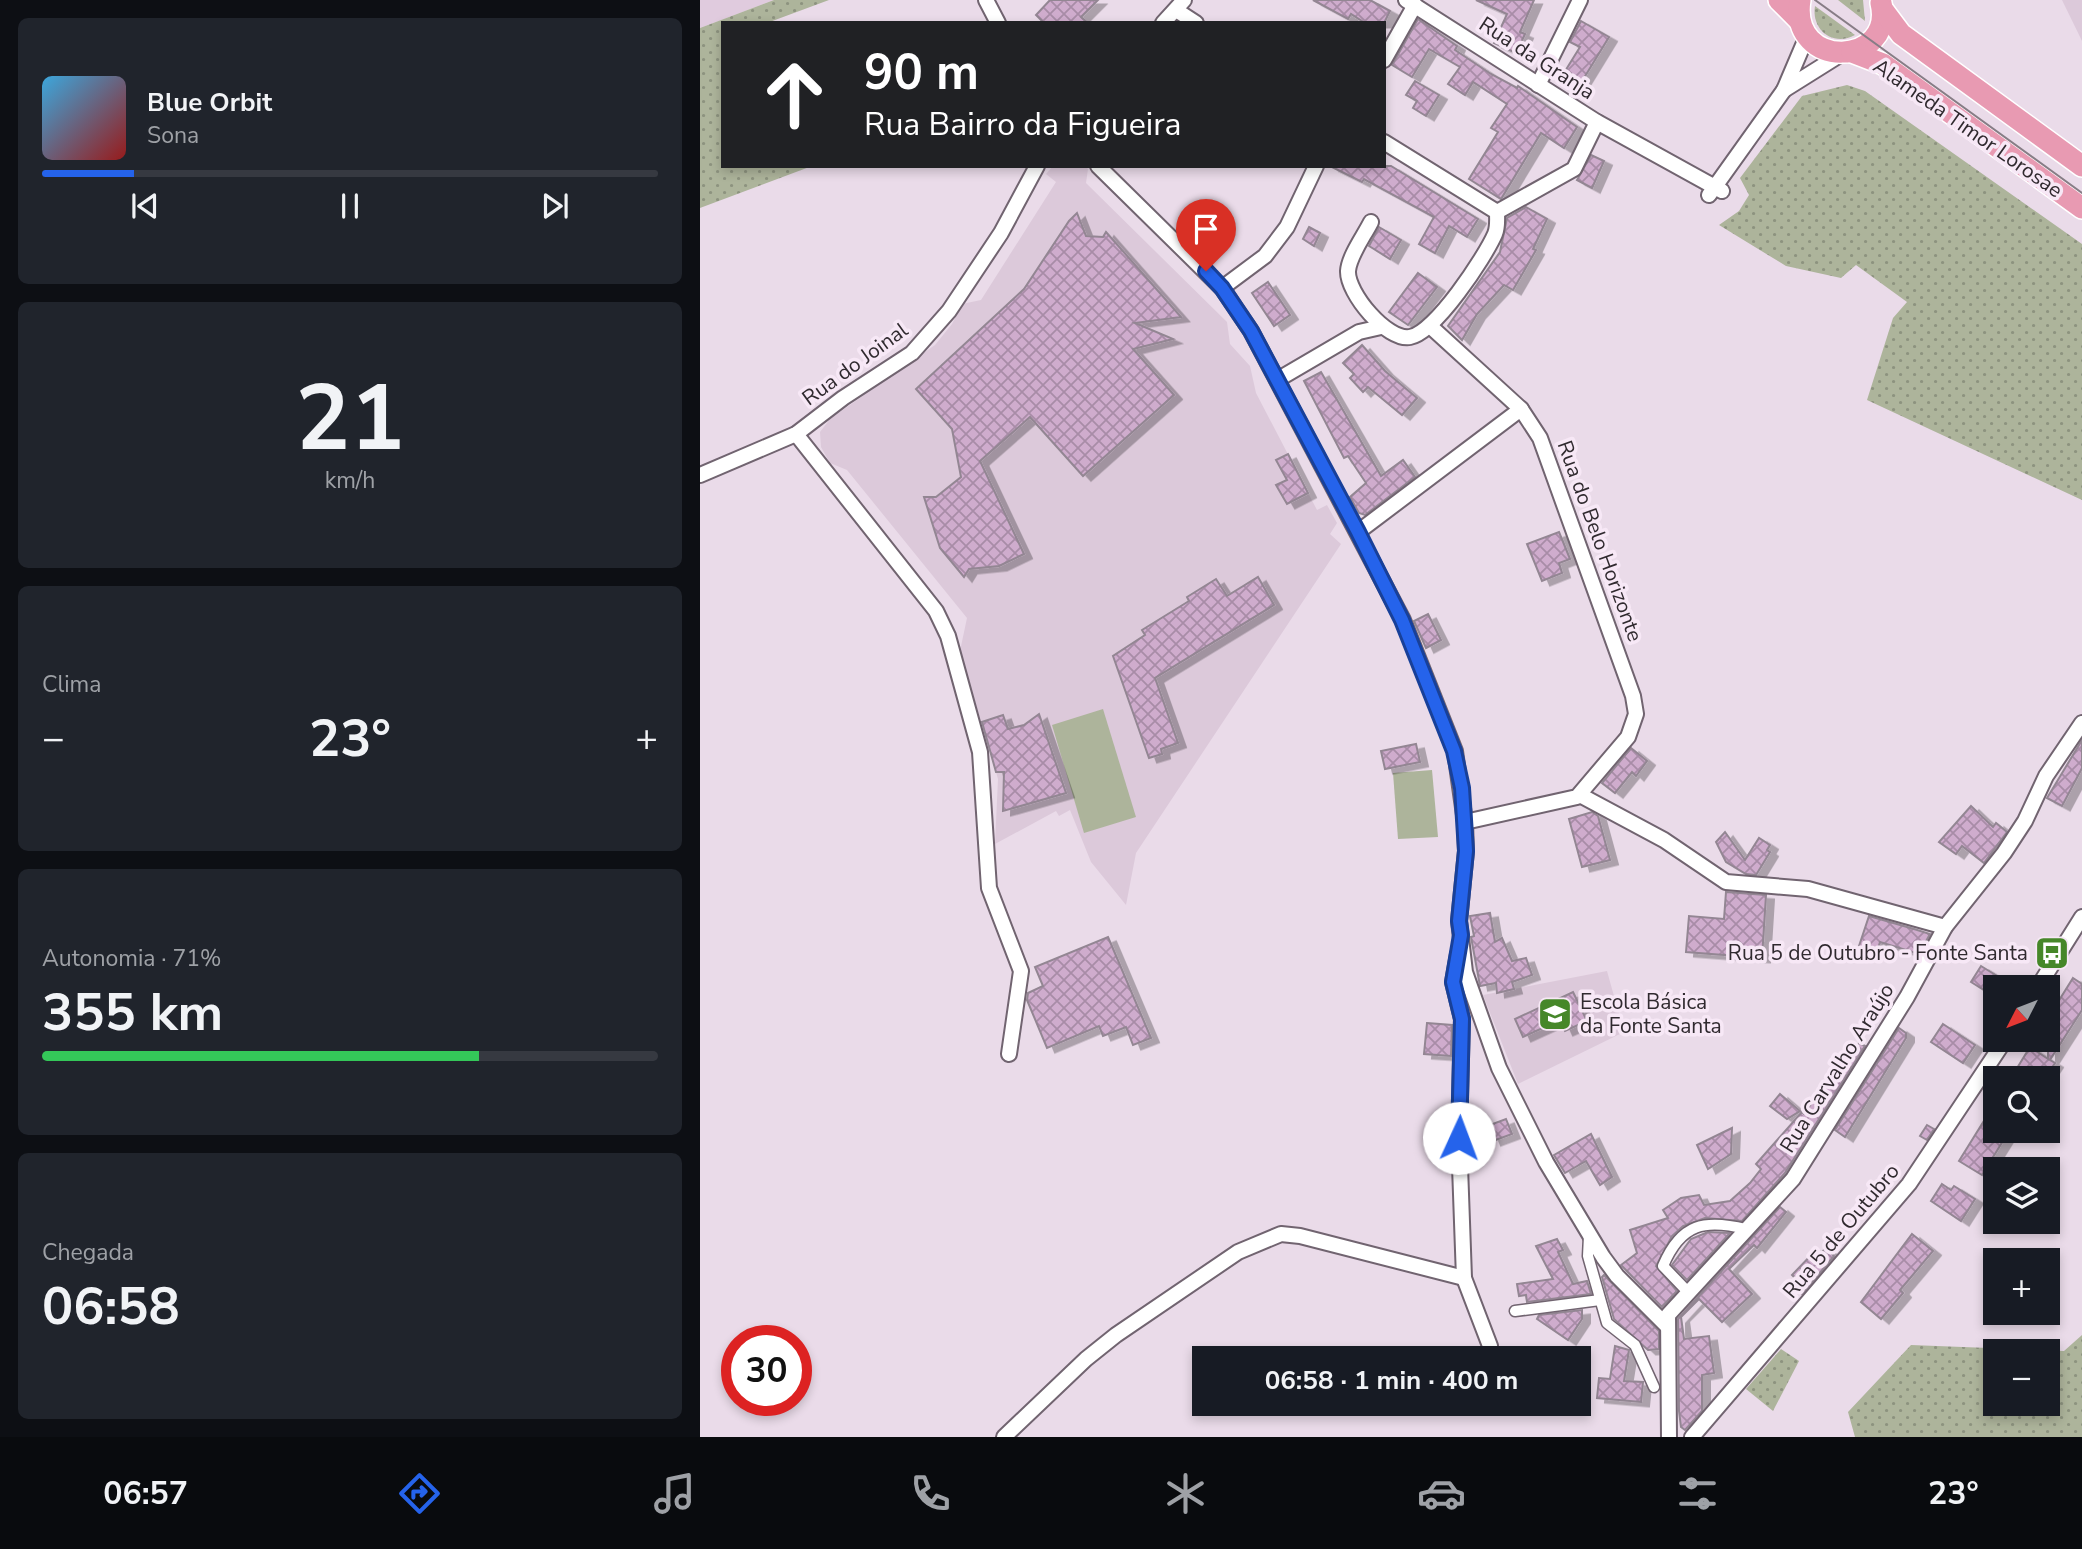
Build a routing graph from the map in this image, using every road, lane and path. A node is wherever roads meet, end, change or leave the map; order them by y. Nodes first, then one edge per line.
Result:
1 (986, 0) edge
2 (1438, 0) edge
3 (1580, 0) edge
4 (1779, 0) edge
5 (1411, 3) edge
6 (1180, 5) edge
7 (1882, 5) edge
8 (1430, 14) junction
9 (1803, 19) edge
10 (997, 21) edge
11 (1165, 21) edge
12 (1194, 21) edge
13 (1848, 52) junction
14 (1386, 56) edge
15 (1538, 85) junction
16 (1784, 90) junction
17 (1597, 122) junction
18 (1386, 143) edge
19 (2082, 166) edge
20 (1036, 168) edge
21 (1100, 168) edge
22 (1315, 168) edge
23 (2082, 208) edge
24 (1497, 212) junction
25 (1371, 222) dead end
26 (1222, 288) junction
27 (1430, 326) junction
28 (1381, 327) junction
29 (1276, 380) junction
30 (1521, 409) junction
31 (796, 434) junction
32 (700, 475) edge
33 (1358, 532) junction
34 (2082, 723) edge
35 (1580, 795) junction
36 (1465, 822) junction
37 (2082, 917) edge
38 (1945, 927) junction
39 (1461, 935) junction
40 (2046, 975) edge
41 (1997, 1052) edge
42 (1009, 1054) dead end
43 (1746, 1229) junction
44 (1589, 1234) junction
45 (1464, 1278) junction
46 (1687, 1291) junction
47 (1600, 1300) junction
48 (1515, 1311) dead end
49 (1667, 1326) junction
50 (1490, 1346) dead end
51 (1654, 1387) dead end
52 (1004, 1437) edge
53 (1669, 1437) edge
54 (1692, 1437) edge

1 - 10 street
2 - 8 street
3 - 15 street
4 - 9 main road
5 - 8 street, Rua da Granja
5 - 14 street
6 - 11 street
6 - 12 street
7 - 13 main road
7 - 19 main road, Alameda Timor Lorosae
8 - 15 street, Rua da Granja
9 - 13 main road, Alameda Timor Lorosae
9 - 16 street
13 - 16 street
13 - 23 main road, Alameda Timor Lorosae
15 - 17 street, Rua da Granja
16 - 17 street
17 - 24 street, Rua da Granja
18 - 24 street
20 - 31 street, Rua do Joinal
21 - 26 street
22 - 26 street
24 - 27 street
25 - 28 street
26 - 29 street
27 - 28 street
27 - 30 street, Rua do Belo Horizonte
28 - 29 street
29 - 33 street
30 - 33 street
30 - 35 street, Rua do Belo Horizonte
31 - 32 street, Rua do Joinal
31 - 42 street
33 - 36 street
34 - 38 street, Rua Carvalho Araújo
35 - 36 street
35 - 38 street
36 - 39 street
37 - 40 street
38 - 43 street, Rua Carvalho Araújo
39 - 44 street
39 - 45 street
41 - 54 street, Rua 5 de Outubro
43 - 46 street, Rua Carvalho Araújo
43 - 46 street
44 - 47 street
44 - 49 street
45 - 50 street
45 - 52 street
46 - 49 street, Rua Carvalho Araújo
47 - 48 street
47 - 51 street
49 - 53 street, Rua Carvalho Araújo

